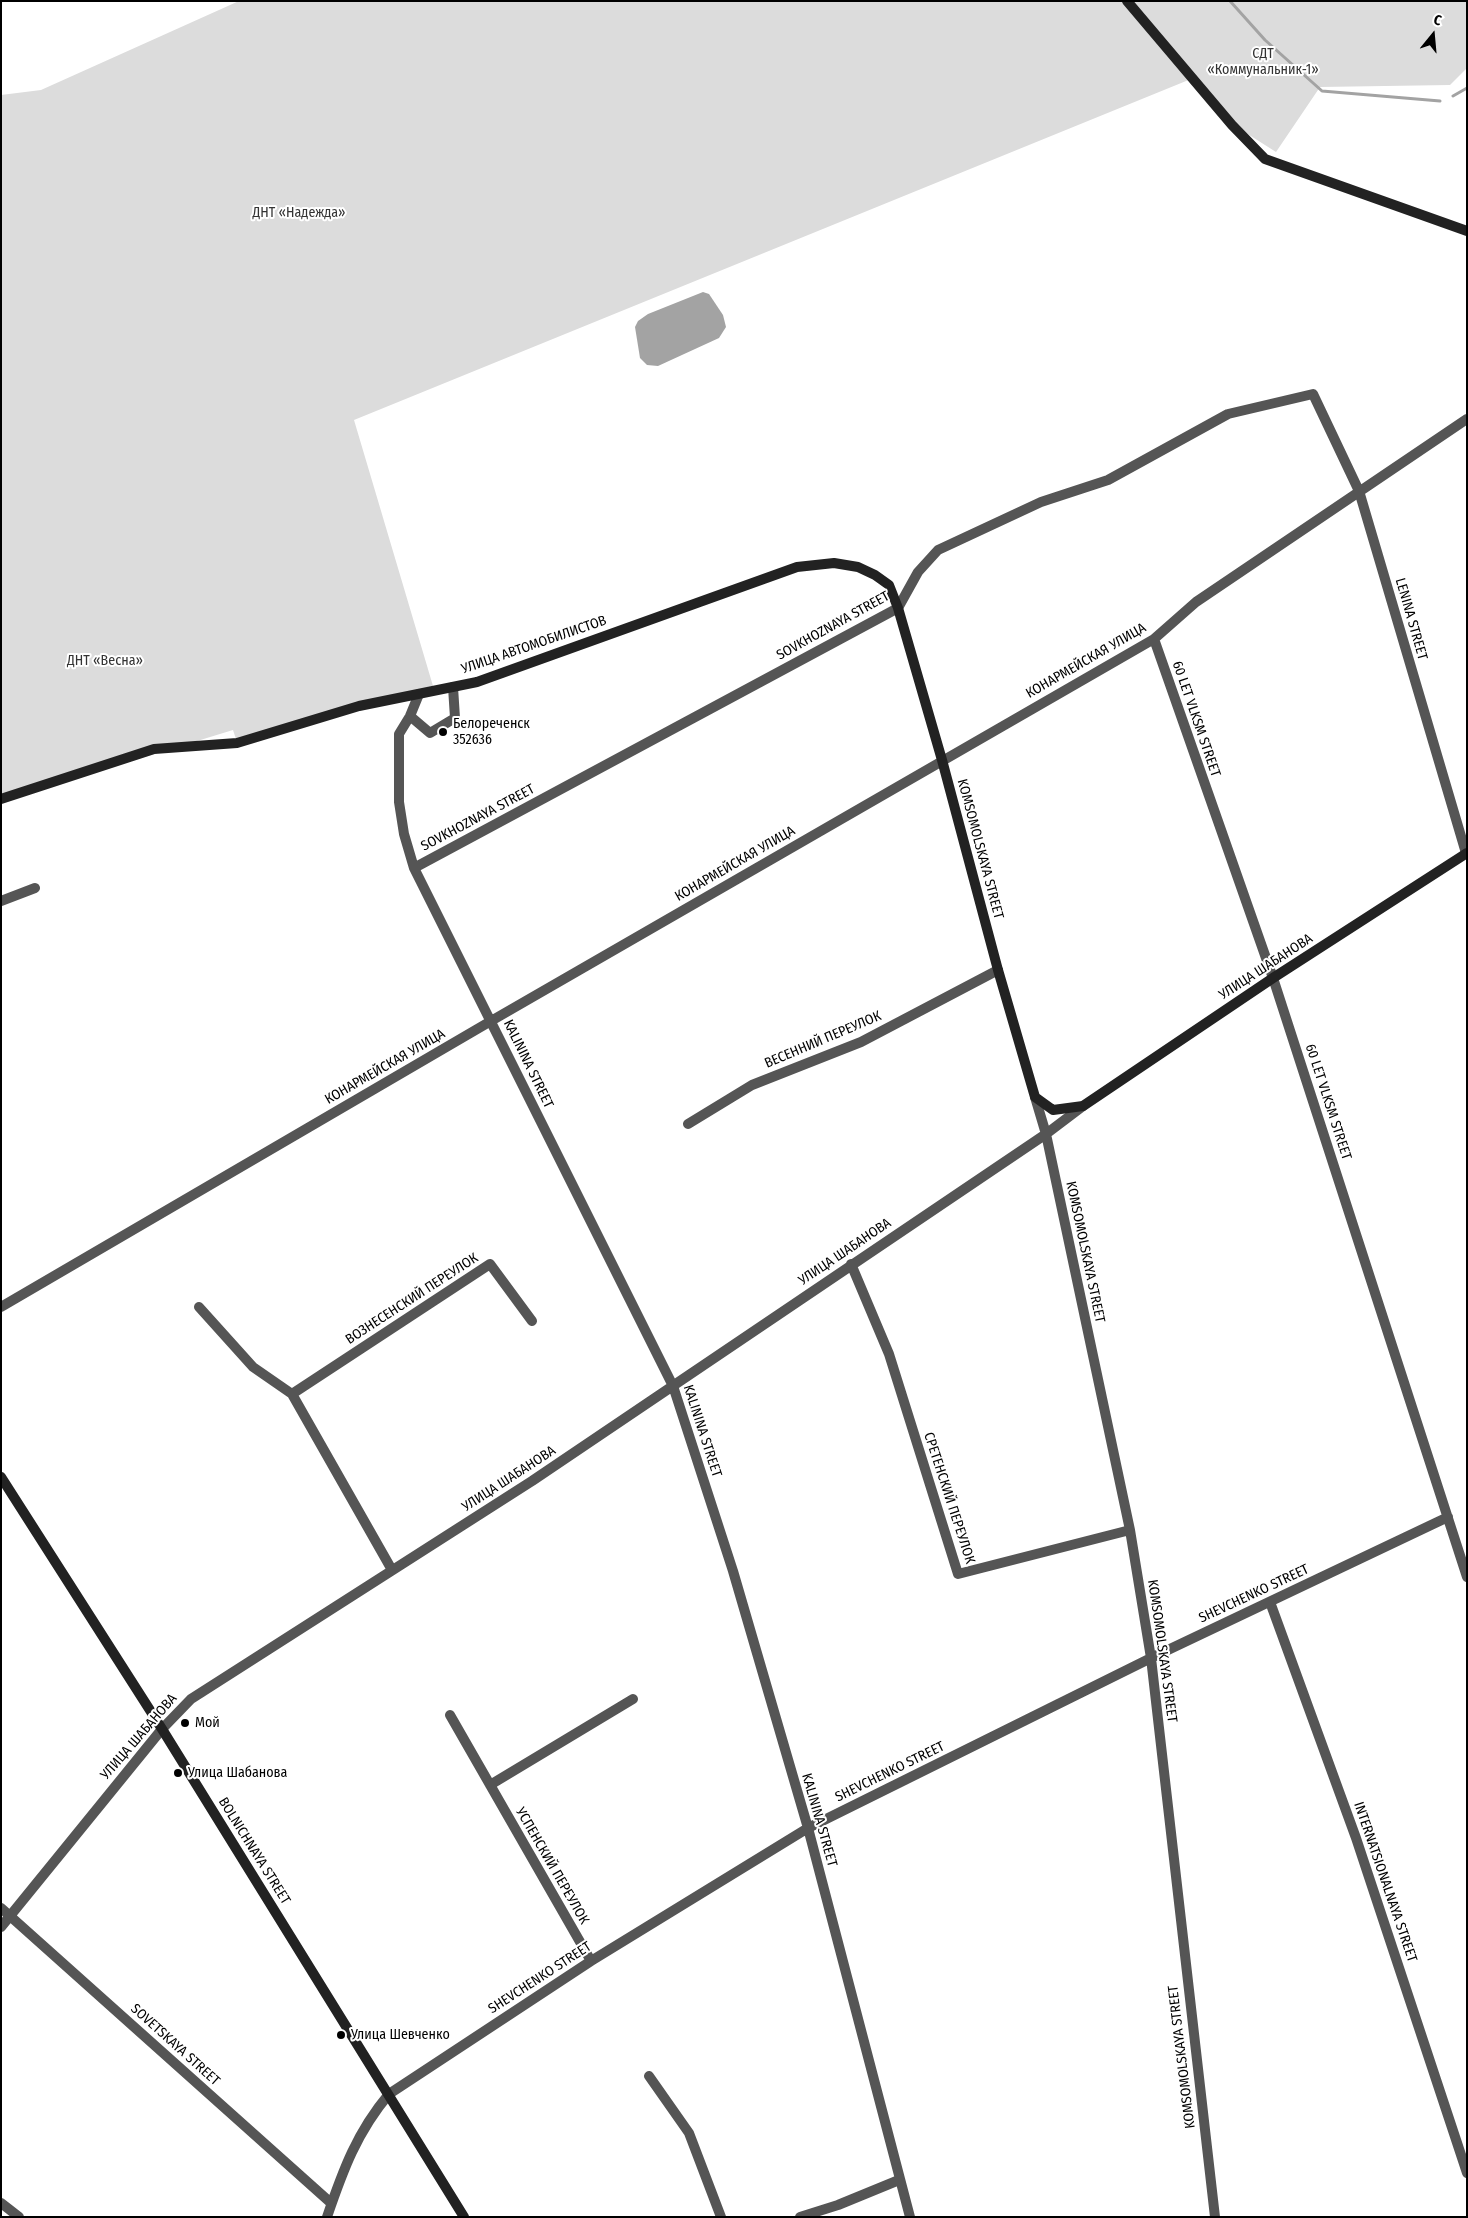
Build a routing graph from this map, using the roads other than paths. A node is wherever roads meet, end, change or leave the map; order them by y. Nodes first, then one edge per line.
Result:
1 (1127, 1) edge
2 (1467, 231) edge
3 (1313, 394) joint
4 (1467, 419) edge
5 (1359, 491) junction
6 (898, 608) junction
7 (1154, 639) junction
8 (453, 687) junction
9 (419, 694) junction
10 (410, 716) junction
11 (942, 760) junction
12 (1, 799) edge
13 (1466, 855) edge
14 (414, 868) junction
15 (35, 888) dead end
16 (1, 902) edge
17 (998, 970) junction
18 (1273, 978) junction
19 (491, 1021) junction
20 (1035, 1097) junction
21 (1083, 1106) junction
22 (688, 1124) dead end
23 (1046, 1134) junction
24 (851, 1264) junction
25 (1, 1307) edge
26 (199, 1307) dead end
27 (532, 1321) dead end
28 (673, 1386) junction
29 (292, 1394) junction
30 (1, 1477) edge
31 (1448, 1517) junction
32 (1130, 1530) junction
33 (392, 1570) junction
34 (1467, 1577) edge
35 (1270, 1602) junction
36 (1151, 1658) junction
37 (633, 1699) dead end
38 (450, 1715) dead end
39 (162, 1729) junction
40 (490, 1785) junction
41 (808, 1828) junction
42 (5, 1912) edge
43 (1, 1927) edge
44 (591, 1960) junction
45 (649, 2076) dead end
46 (389, 2094) junction
47 (1467, 2173) edge
48 (899, 2180) junction
49 (332, 2202) junction
50 (1, 2203) edge
51 (19, 2217) edge
52 (326, 2217) edge
53 (464, 2217) edge
54 (721, 2217) edge
55 (800, 2217) edge
56 (910, 2217) edge
57 (1216, 2217) edge

1 - 2 street
3 - 5 street, LENINA STREET
3 - 6 street, SOVKHOZNAYA STREET
4 - 5 street, КОНАРМЕЙСКАЯ УЛИЦА
5 - 7 street, КОНАРМЕЙСКАЯ УЛИЦА
5 - 13 street, LENINA STREET
6 - 8 street, УЛИЦА АВТОМОБИЛИСТОВ
6 - 11 street, KOMSOMOLSKAYA STREET
6 - 14 street, SOVKHOZNAYA STREET
7 - 11 street, КОНАРМЕЙСКАЯ УЛИЦА
7 - 18 street, 60 LET VLKSM STREET
8 - 9 street, УЛИЦА АВТОМОБИЛИСТОВ
8 - 10 street
9 - 10 street, KALININA STREET
9 - 12 street, УЛИЦА АВТОМОБИЛИСТОВ
10 - 14 street, KALININA STREET
11 - 17 street, KOMSOMOLSKAYA STREET
11 - 19 street, КОНАРМЕЙСКАЯ УЛИЦА
13 - 18 street, УЛИЦА ШАБАНОВА
14 - 19 street, KALININA STREET
15 - 16 street
17 - 20 street, KOMSOMOLSKAYA STREET
17 - 22 street, ВЕСЕННИЙ ПЕРЕУЛОК
18 - 21 street, УЛИЦА ШАБАНОВА
18 - 31 street, 60 LET VLKSM STREET
19 - 25 street, КОНАРМЕЙСКАЯ УЛИЦА
19 - 28 street, KALININA STREET
20 - 21 street, УЛИЦА ШАБАНОВА
20 - 23 street, KOMSOMOLSKAYA STREET
21 - 23 street, УЛИЦА ШАБАНОВА
23 - 24 street, УЛИЦА ШАБАНОВА
23 - 32 street, KOMSOMOLSKAYA STREET
24 - 28 street, УЛИЦА ШАБАНОВА
24 - 32 street, СРЕТЕНСКИЙ ПЕРЕУЛОК
26 - 29 street
27 - 29 street, ВОЗНЕСЕНСКИЙ ПЕРЕУЛОК
28 - 33 street, УЛИЦА ШАБАНОВА
28 - 41 street, KALININA STREET
29 - 33 street
30 - 39 street, BOLNICHNAYA STREET
31 - 34 street, 60 LET VLKSM STREET
31 - 35 street, SHEVCHENKO STREET
32 - 36 street, KOMSOMOLSKAYA STREET
33 - 39 street, УЛИЦА ШАБАНОВА
35 - 36 street, SHEVCHENKO STREET
35 - 47 street, INTERNATSIONALNAYA STREET
36 - 41 street, SHEVCHENKO STREET
36 - 57 street, KOMSOMOLSKAYA STREET
37 - 40 street
38 - 40 street, УСПЕНСКИЙ ПЕРЕУЛОК
39 - 42 street, УЛИЦА ШАБАНОВА
39 - 46 street, BOLNICHNAYA STREET
40 - 44 street, УСПЕНСКИЙ ПЕРЕУЛОК
41 - 44 street, SHEVCHENKO STREET
41 - 48 street, KALININA STREET
42 - 43 street, УЛИЦА ШАБАНОВА
42 - 49 street, SOVETSKAYA STREET
44 - 46 street, SHEVCHENKO STREET
45 - 54 street
46 - 49 street, SHEVCHENKO STREET
46 - 53 street, BOLNICHNAYA STREET
48 - 55 street
48 - 56 street, KALININA STREET
49 - 52 street, SHEVCHENKO STREET
50 - 51 street

